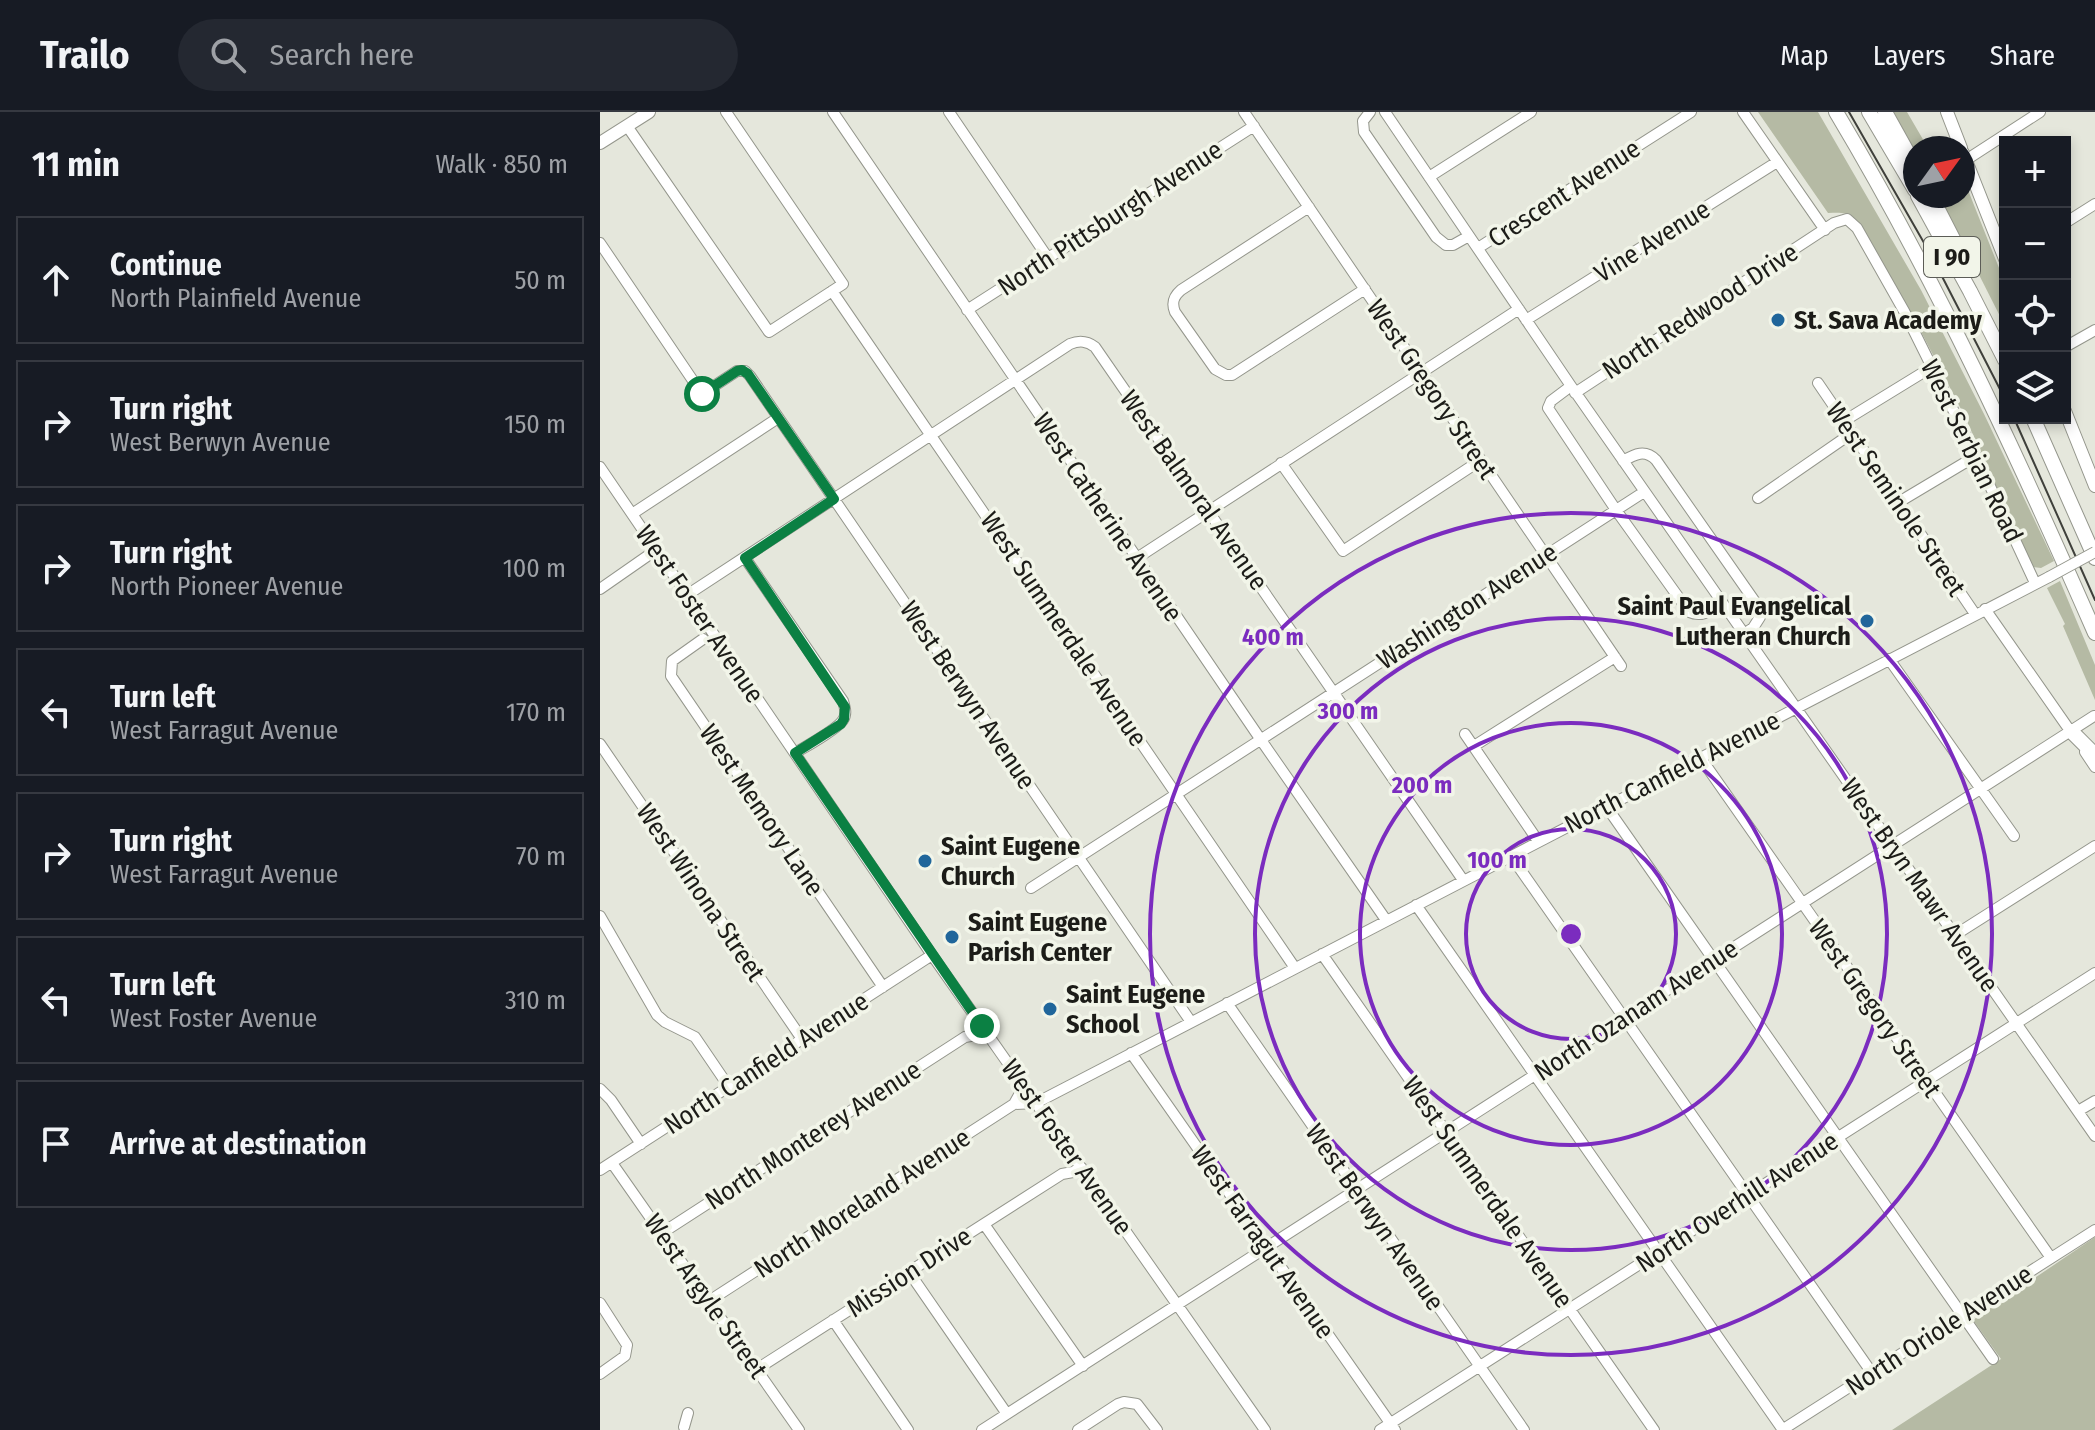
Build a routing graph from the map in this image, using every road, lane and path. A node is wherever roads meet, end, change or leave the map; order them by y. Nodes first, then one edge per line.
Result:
1 (649, 112) edge
2 (726, 112) edge
3 (833, 112) edge
4 (949, 112) edge
5 (1244, 112) edge
6 (1370, 112) edge
7 (1385, 112) edge
8 (1531, 112) edge
9 (1691, 112) edge
10 (1743, 112) edge
11 (1836, 112) edge
12 (1869, 112) edge
13 (1885, 112) edge
14 (1947, 112) edge
15 (2040, 112) edge
16 (627, 126) junction
17 (1254, 126) junction
18 (1956, 136) edge
19 (600, 143) edge
20 (1903, 144) edge
21 (1975, 147) edge
22 (1777, 162) junction
23 (1903, 170) edge
24 (1429, 177) junction
25 (1975, 184) edge
26 (2095, 204) edge
27 (1309, 207) junction
28 (1924, 208) edge
29 (1937, 208) edge
30 (2071, 219) edge
31 (1825, 230) junction
32 (1469, 236) junction
33 (600, 243) edge
34 (1999, 244) edge
35 (1478, 248) junction
36 (1048, 258) junction
37 (1365, 289) junction
38 (832, 291) junction
39 (1519, 309) junction
40 (967, 310) junction
41 (1984, 318) junction
42 (1526, 320) junction
43 (2095, 330) edge
44 (2071, 344) edge
45 (2001, 352) edge
46 (1932, 367) junction
47 (1421, 372) junction
48 (1015, 381) junction
49 (1818, 383) dead end
50 (1573, 390) junction
51 (778, 418) junction
52 (1844, 421) junction
53 (2071, 423) edge
54 (2036, 424) edge
55 (1852, 433) junction
56 (931, 436) junction
57 (1976, 456) junction
58 (1481, 460) junction
59 (2090, 460) edge
60 (1623, 461) junction
61 (1281, 463) junction
62 (600, 467) edge
63 (2095, 486) edge
64 (1644, 492) junction
65 (1758, 498) dead end
66 (834, 499) junction
67 (1899, 502) junction
68 (1616, 510) junction
69 (1208, 511) junction
70 (632, 514) junction
71 (656, 550) junction
72 (2095, 555) edge
73 (1546, 556) junction
74 (745, 558) junction
75 (1137, 558) junction
76 (2035, 583) junction
77 (600, 589) edge
78 (687, 595) junction
79 (1722, 603) junction
80 (1980, 612) junction
81 (2095, 633) edge
82 (1744, 634) junction
83 (703, 639) dead end
84 (1889, 659) junction
85 (1333, 693) junction
86 (1796, 708) junction
87 (2094, 716) edge
88 (2071, 731) junction
89 (1465, 734) dead end
90 (1261, 740) junction
91 (600, 744) edge
92 (1474, 746) junction
93 (795, 753) junction
94 (2095, 755) edge
95 (1700, 757) junction
96 (2095, 767) edge
97 (1981, 789) junction
98 (1176, 794) junction
99 (1606, 806) junction
100 (2014, 836) dead end
101 (1538, 841) junction
102 (1892, 846) junction
103 (2095, 846) edge
104 (1511, 856) junction
105 (1079, 857) junction
106 (1463, 880) junction
107 (1031, 888) dead end
108 (1802, 904) junction
109 (1416, 905) junction
110 (600, 916) edge
111 (1386, 920) junction
112 (1955, 935) junction
113 (1322, 954) junction
114 (932, 955) junction
115 (1713, 961) junction
116 (1295, 968) junction
117 (2095, 973) edge
118 (883, 987) junction
119 (1227, 1003) junction
120 (976, 1018) junction
121 (1624, 1018) junction
122 (1191, 1022) junction
123 (2016, 1023) junction
124 (987, 1033) junction
125 (965, 1037) junction
126 (802, 1039) junction
127 (1131, 1053) junction
128 (1535, 1075) junction
129 (1927, 1081) junction
130 (1024, 1086) junction
131 (729, 1087) junction
132 (600, 1089) edge
133 (2095, 1101) edge
134 (1036, 1103) junction
135 (1014, 1104) junction
136 (2078, 1111) junction
137 (1446, 1132) junction
138 (2095, 1136) edge
139 (1837, 1138) junction
140 (641, 1144) junction
141 (612, 1163) junction
142 (1079, 1164) junction
143 (600, 1170) edge
144 (1357, 1190) junction
145 (1748, 1195) junction
146 (984, 1224) junction
147 (2095, 1230) edge
148 (662, 1233) junction
149 (1267, 1247) junction
150 (1658, 1252) junction
151 (2051, 1258) junction
152 (909, 1272) junction
153 (709, 1301) junction
154 (600, 1303) edge
155 (1178, 1305) junction
156 (1569, 1309) junction
157 (1962, 1315) junction
158 (833, 1320) junction
159 (1993, 1359) dead end
160 (1083, 1366) junction
161 (1480, 1366) junction
162 (757, 1369) junction
163 (1872, 1373) junction
164 (600, 1374) edge
165 (688, 1413) dead end
166 (1007, 1414) junction
167 (1393, 1427) edge
168 (682, 1429) edge
169 (799, 1430) edge
170 (908, 1430) edge
171 (982, 1430) edge
172 (1078, 1430) edge
173 (1157, 1430) edge
174 (1265, 1430) edge
175 (1380, 1430) edge
176 (1524, 1430) edge
177 (1654, 1430) edge
178 (1783, 1430) edge

1 - 16 main road
2 - 38 street
3 - 40 street, West Catherine Avenue
4 - 36 street
5 - 17 street, West Gregory Street
6 - 32 street
7 - 24 street, West Bryn Mawr Avenue
8 - 24 street
9 - 35 street, Crescent Avenue
10 - 22 street
11 - 81 highway, I 90
12 - 23 highway
13 - 20 highway
14 - 18 main road
15 - 21 street
16 - 19 main road
16 - 38 street
17 - 27 street, West Gregory Street
17 - 36 street, North Pittsburgh Avenue
22 - 31 street
22 - 42 street, Vine Avenue
24 - 32 street, West Bryn Mawr Avenue
25 - 34 main road
26 - 30 street
27 - 37 street, West Gregory Street
27 - 37 street
28 - 41 highway, I 90
29 - 41 highway
31 - 46 street, West Serbian Road
31 - 50 street, North Redwood Drive
32 - 35 street, West Bryn Mawr Avenue
33 - 51 street, West Berwyn Avenue
35 - 39 street, West Bryn Mawr Avenue
36 - 40 street, North Pittsburgh Avenue
37 - 47 street, West Gregory Street
38 - 56 street, West Summerdale Avenue
39 - 42 street, West Bryn Mawr Avenue
39 - 47 street
40 - 48 street, West Catherine Avenue
41 - 45 highway, I 90
42 - 50 street, West Bryn Mawr Avenue
43 - 44 street
46 - 52 street
46 - 57 street, West Serbian Road
47 - 58 street, West Gregory Street
47 - 61 street
48 - 56 street
48 - 69 street, West Balmoral Avenue
48 - 75 street, West Catherine Avenue
49 - 52 street, West Seminole Street
50 - 60 street, West Bryn Mawr Avenue
50 - 68 street
51 - 66 street, West Berwyn Avenue
51 - 70 street
52 - 55 street, West Seminole Street
53 - 59 main road
54 - 72 highway
55 - 65 street
55 - 67 street, West Seminole Street
56 - 66 street
56 - 98 street, West Summerdale Avenue
57 - 67 street
57 - 76 street, West Serbian Road
58 - 61 street
58 - 73 street, West Gregory Street
59 - 63 main road
60 - 64 street, West Bryn Mawr Avenue
60 - 82 street
61 - 69 street
62 - 70 street, West Foster Avenue
64 - 68 street, Washington Avenue
64 - 79 street, West Bryn Mawr Avenue
66 - 74 street
66 - 105 street, West Berwyn Avenue
67 - 80 street, West Seminole Street
68 - 73 street, Washington Avenue
68 - 79 street
69 - 75 street
69 - 85 street, West Balmoral Avenue
70 - 71 street, West Foster Avenue
71 - 77 street
71 - 78 street, West Foster Avenue
72 - 76 street, North Canfield Avenue, bridge
73 - 85 street, Washington Avenue
73 - 92 street, West Gregory Street
74 - 78 street
74 - 93 street
75 - 90 street, West Catherine Avenue
76 - 80 street, North Canfield Avenue
78 - 93 street, West Foster Avenue
79 - 82 street, West Bryn Mawr Avenue
80 - 84 street, North Canfield Avenue
80 - 88 street, West Seminole Street
82 - 86 street, West Bryn Mawr Avenue
83 - 118 street, West Memory Lane
84 - 86 street, North Canfield Avenue
84 - 97 street
85 - 90 street, Washington Avenue
85 - 106 street, West Balmoral Avenue
86 - 95 street, North Canfield Avenue
86 - 102 street, West Bryn Mawr Avenue
87 - 88 street, North Ozanam Avenue
88 - 94 highway
88 - 96 street, West Seminole Street
88 - 97 street, North Ozanam Avenue
89 - 92 street
90 - 98 street, Washington Avenue
90 - 111 street, West Catherine Avenue
91 - 126 street, West Winona Street
92 - 101 street
93 - 114 street, West Foster Avenue
95 - 99 street, North Canfield Avenue
95 - 108 street, West Gregory Street
97 - 100 street
97 - 102 street, North Ozanam Avenue
98 - 105 street, Washington Avenue
98 - 116 street, West Summerdale Avenue
99 - 101 street, North Canfield Avenue
99 - 115 street
101 - 104 street, North Canfield Avenue
102 - 108 street, North Ozanam Avenue
102 - 112 street, West Bryn Mawr Avenue
103 - 112 street
104 - 106 street, North Canfield Avenue
104 - 121 street
105 - 107 street, Washington Avenue
105 - 122 street, West Berwyn Avenue
106 - 109 street, North Canfield Avenue
108 - 115 street, North Ozanam Avenue
108 - 129 street, West Gregory Street
109 - 111 street, North Canfield Avenue
109 - 128 street
110 - 131 street
111 - 113 street, North Canfield Avenue
112 - 123 street, West Bryn Mawr Avenue
113 - 116 street, North Canfield Avenue
113 - 137 street, West Summerdale Avenue
114 - 118 street, North Canfield Avenue
114 - 120 street, West Foster Avenue
115 - 121 street, North Ozanam Avenue
115 - 139 street
116 - 119 street, North Canfield Avenue
117 - 123 street, North Overhill Avenue
118 - 126 street, North Canfield Avenue
119 - 122 street, North Canfield Avenue
119 - 144 street, West Berwyn Avenue
120 - 124 street, West Foster Avenue
120 - 125 street, North Monterey Avenue
121 - 128 street, North Ozanam Avenue
121 - 145 street
122 - 127 street, North Canfield Avenue
123 - 129 street, North Overhill Avenue
123 - 136 street, West Bryn Mawr Avenue
124 - 125 street, North Monterey Avenue
124 - 130 street, West Foster Avenue
125 - 148 street, North Monterey Avenue
126 - 131 street, North Canfield Avenue
127 - 134 street, North Canfield Avenue
127 - 149 street, West Farragut Avenue
128 - 137 street, North Ozanam Avenue
128 - 150 street
129 - 139 street, North Overhill Avenue
129 - 151 street, West Gregory Street
130 - 134 street, West Foster Avenue
130 - 135 street, North Moreland Avenue
131 - 140 street, North Canfield Avenue
132 - 140 street
133 - 136 street
134 - 135 street
134 - 142 street, West Foster Avenue
135 - 153 street, North Moreland Avenue
136 - 138 street, West Bryn Mawr Avenue
137 - 144 street, North Ozanam Avenue
137 - 156 street, West Summerdale Avenue
139 - 145 street, North Overhill Avenue
139 - 157 street
140 - 141 street, North Canfield Avenue
141 - 143 street, North Canfield Avenue
141 - 148 street, West Argyle Street
142 - 146 street, Mission Drive
142 - 155 street, West Foster Avenue
144 - 149 street, North Ozanam Avenue
144 - 161 street, West Berwyn Avenue
145 - 150 street, North Overhill Avenue
145 - 163 street
146 - 152 street, Mission Drive
146 - 160 street
147 - 151 street, North Oriole Avenue
148 - 153 street, West Argyle Street
149 - 155 street, North Ozanam Avenue
149 - 167 street, West Farragut Avenue
150 - 156 street, North Overhill Avenue
150 - 178 street
151 - 157 street, North Oriole Avenue
152 - 158 street, Mission Drive
152 - 166 street
153 - 162 street, West Argyle Street
154 - 164 street
155 - 160 street, North Ozanam Avenue
155 - 174 street, West Foster Avenue
156 - 161 street, North Overhill Avenue
156 - 177 street, West Summerdale Avenue
157 - 159 street
157 - 163 street, North Oriole Avenue
158 - 162 street, Mission Drive
158 - 170 street
160 - 166 street, North Ozanam Avenue
161 - 167 street, North Overhill Avenue
161 - 176 street, West Berwyn Avenue
162 - 169 street, West Argyle Street
163 - 178 street, North Oriole Avenue
165 - 168 street
166 - 171 street, North Ozanam Avenue
167 - 175 street, North Overhill Avenue
172 - 173 street

